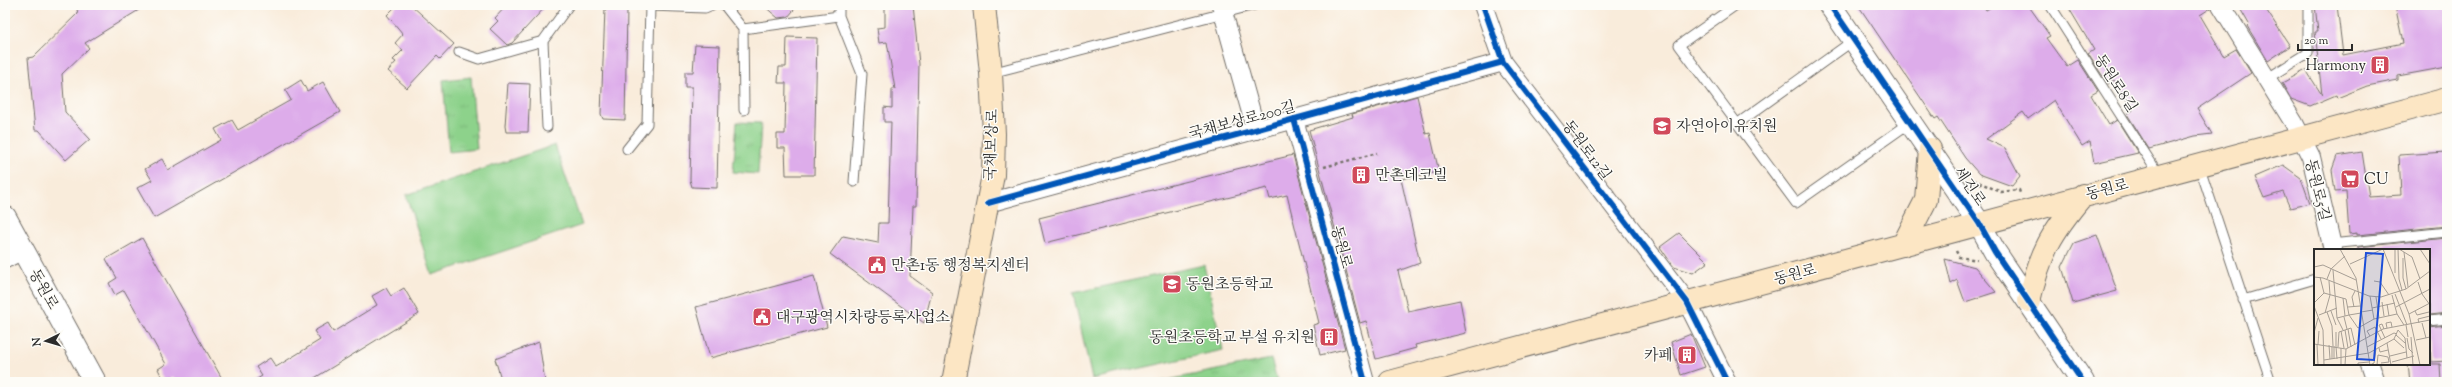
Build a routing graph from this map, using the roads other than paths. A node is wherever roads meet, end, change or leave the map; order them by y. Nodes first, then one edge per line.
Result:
1 (569, 5) edge
2 (712, 5) edge
3 (724, 5) edge
4 (839, 5) edge
5 (984, 5) edge
6 (1255, 5) edge
7 (1483, 5) edge
8 (1736, 5) edge
9 (2050, 5) edge
10 (2221, 5) edge
11 (2308, 5) edge
12 (649, 6) edge
13 (1832, 6) edge
14 (1222, 9) edge
15 (840, 16) junction
16 (743, 29) junction
17 (1854, 40) junction
18 (543, 41) junction
19 (459, 52) dead end
20 (1503, 62) junction
21 (991, 73) junction
22 (2268, 78) junction
23 (2447, 99) edge
24 (744, 110) dead end
25 (1294, 119) junction
26 (1911, 122) junction
27 (1737, 124) junction
28 (546, 127) dead end
29 (1256, 130) junction
30 (2302, 138) junction
31 (627, 149) dead end
32 (1930, 149) junction
33 (2199, 164) junction
34 (2159, 175) junction
35 (854, 182) dead end
36 (2083, 195) junction
37 (988, 203) junction
38 (5, 217) edge
39 (1979, 222) junction
40 (2447, 232) edge
41 (1903, 244) junction
42 (2332, 247) edge
43 (14, 255) edge
44 (2314, 279) edge
45 (2243, 300) junction
46 (2029, 301) junction
47 (1687, 302) junction
48 (2447, 319) edge
49 (2430, 321) edge
50 (2370, 365) edge
51 (958, 376) edge
52 (95, 382) edge
53 (1365, 382) edge
54 (1390, 382) edge
55 (1727, 382) edge
56 (2083, 382) edge
57 (2271, 382) edge
58 (2376, 382) edge

1 - 18 lane
2 - 12 lane
3 - 16 lane
4 - 15 lane
5 - 21 main road, 국채보상로
6 - 14 lane
7 - 20 street, 동원로12길
8 - 27 lane
9 - 34 lane, 동원로8길
10 - 22 street, 동원로5길
11 - 22 lane
12 - 31 lane
13 - 17 street, 세진로
14 - 21 lane
14 - 29 street, 국채보상로200길
15 - 16 lane
15 - 35 lane
16 - 24 lane
17 - 26 street, 세진로
17 - 27 lane
18 - 19 lane
18 - 28 lane
20 - 25 street, 국채보상로200길
20 - 47 street, 동원로12길
21 - 37 main road, 국채보상로
22 - 30 street, 동원로5길
23 - 30 main road, 동원로
25 - 29 street, 국채보상로200길
25 - 53 street, 동원로
26 - 27 lane
26 - 32 street, 세진로
29 - 37 street, 국채보상로200길
30 - 33 main road, 동원로
30 - 42 street, 동원로5길
32 - 39 street, 세진로
32 - 41 main road
33 - 34 main road, 동원로
33 - 45 lane
34 - 36 main road, 동원로
36 - 39 main road, 동원로
36 - 46 main road
37 - 51 main road, 국채보상로
38 - 43 street, 동원로
39 - 41 main road, 동원로
39 - 46 street, 세진로
40 - 42 lane, 동원로5길
41 - 47 main road, 동원로
43 - 52 street, 동원로
44 - 45 lane
45 - 57 lane
46 - 56 street, 세진로
47 - 54 main road, 동원로
47 - 55 street, 동원로12길
48 - 49 lane
50 - 58 street

